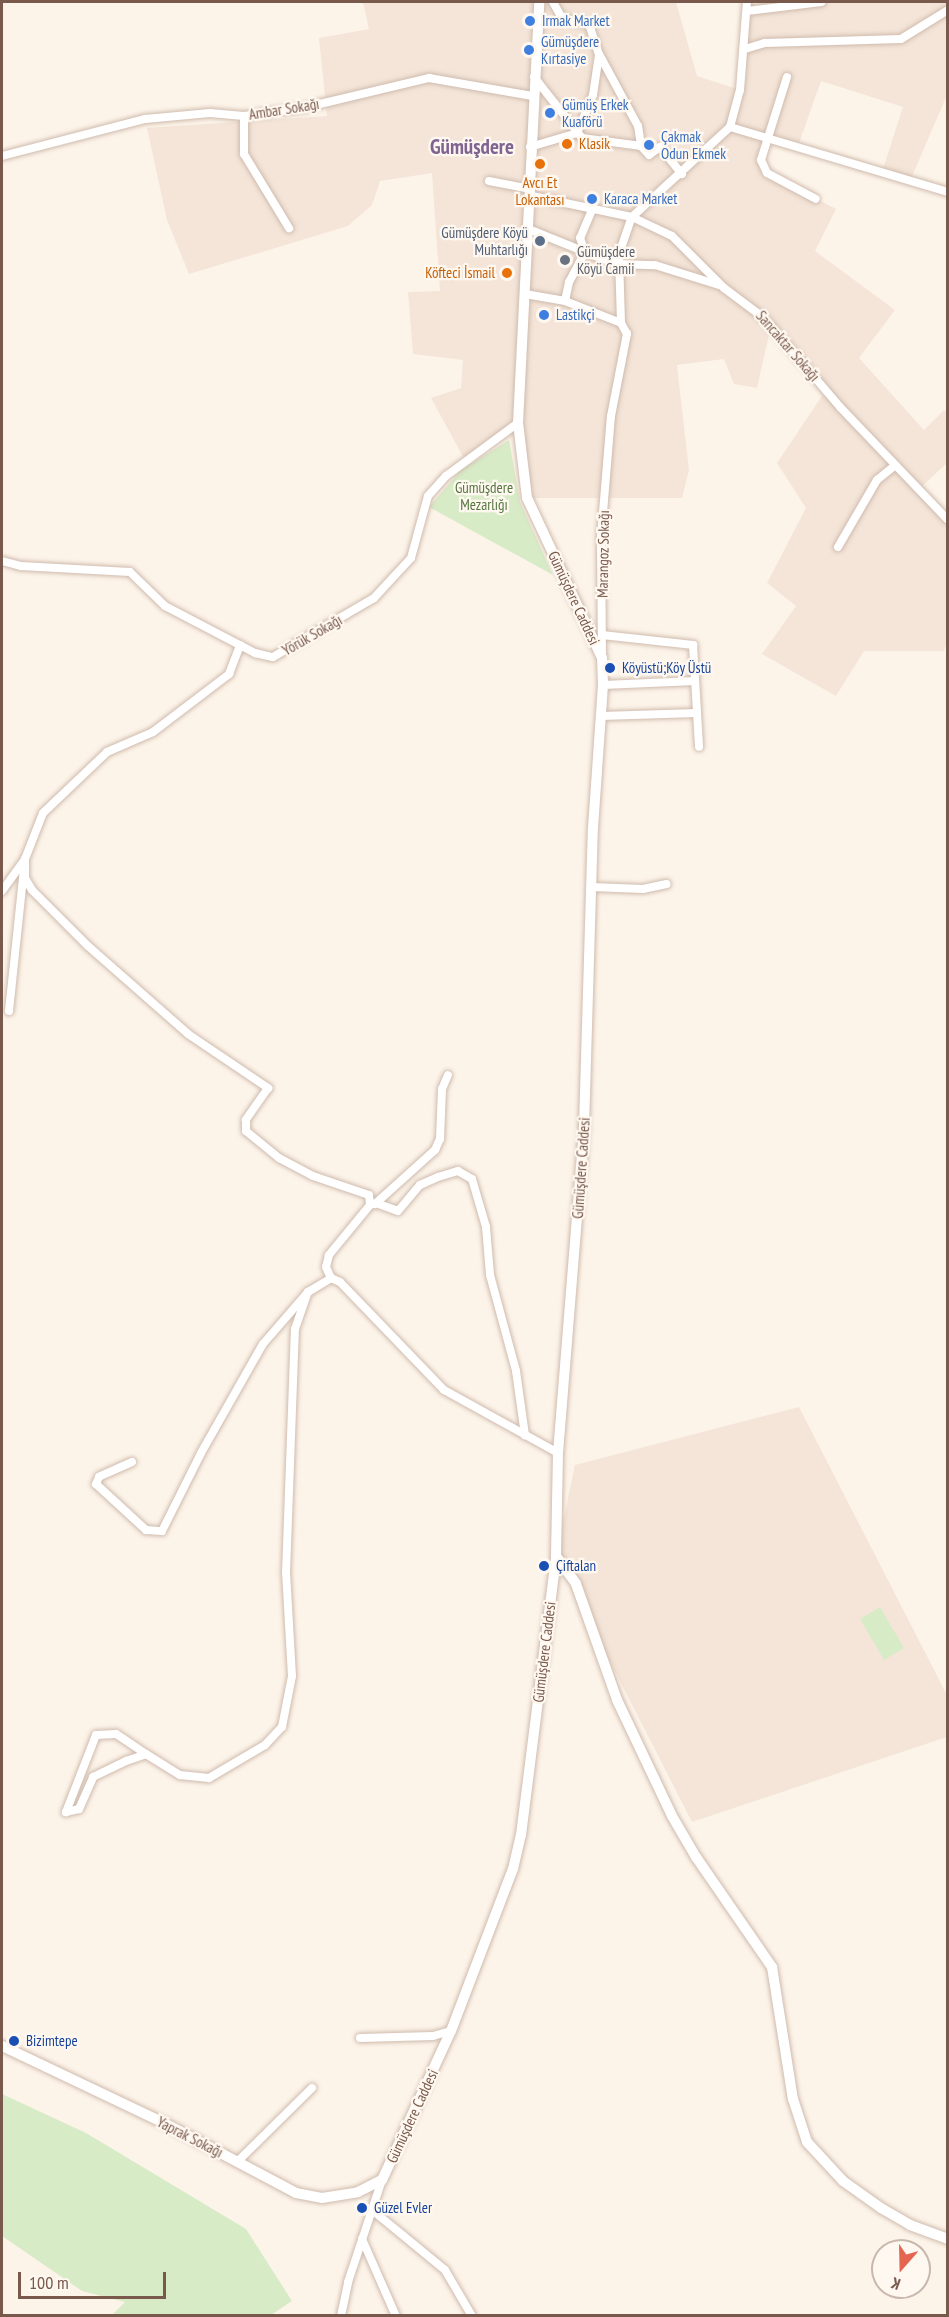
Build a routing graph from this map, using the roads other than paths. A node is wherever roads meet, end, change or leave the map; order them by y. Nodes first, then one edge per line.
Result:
1 (539, 2) edge
2 (553, 2) edge
3 (821, 2) edge
4 (747, 6) edge
5 (948, 10) edge
6 (745, 49) junction
7 (599, 54) junction
8 (533, 76) junction
9 (787, 77) dead end
10 (532, 96) junction
11 (244, 116) junction
12 (730, 128) junction
13 (578, 133) junction
14 (768, 137) junction
15 (641, 146) junction
16 (530, 147) junction
17 (2, 156) edge
18 (682, 174) junction
19 (489, 181) dead end
20 (948, 192) edge
21 (532, 193) junction
22 (816, 199) dead end
23 (592, 210) junction
24 (632, 217) junction
25 (289, 228) dead end
26 (526, 228) junction
27 (585, 252) junction
28 (617, 264) junction
29 (724, 288) junction
30 (525, 294) junction
31 (565, 302) junction
32 (621, 323) junction
33 (518, 423) junction
34 (894, 466) junction
35 (948, 519) edge
36 (838, 547) dead end
37 (2, 561) edge
38 (602, 635) junction
39 (240, 645) junction
40 (602, 658) junction
41 (695, 681) junction
42 (603, 686) junction
43 (697, 713) junction
44 (601, 716) junction
45 (699, 747) dead end
46 (25, 859) junction
47 (666, 884) dead end
48 (592, 887) junction
49 (2, 891) edge
50 (9, 1011) dead end
51 (448, 1075) dead end
52 (373, 1204) junction
53 (331, 1278) junction
54 (308, 1292) junction
55 (525, 1435) junction
56 (558, 1453) junction
57 (132, 1462) dead end
58 (556, 1556) junction
59 (146, 1754) junction
60 (451, 2031) junction
61 (360, 2038) dead end
62 (2, 2046) edge
63 (312, 2088) dead end
64 (238, 2162) junction
65 (382, 2181) junction
66 (372, 2210) junction
67 (362, 2239) junction
68 (948, 2240) edge
69 (341, 2316) edge
70 (396, 2316) edge
71 (472, 2316) edge

1 - 8 street, Gümüşdere Caddesi
2 - 7 street
3 - 4 street
4 - 6 street
5 - 6 street
6 - 12 street
7 - 13 street
7 - 15 street
8 - 10 street, Gümüşdere Caddesi
8 - 13 street
9 - 14 street
10 - 11 street, Ambar Sokağı
10 - 16 street, Gümüşdere Caddesi
11 - 17 street, Ambar Sokağı
11 - 25 street
12 - 14 street
12 - 18 street
13 - 15 street
13 - 16 street
14 - 20 street
14 - 22 street
15 - 18 street
16 - 21 street, Gümüşdere Caddesi
18 - 24 street
19 - 21 street, Sancaktar Sokağı
21 - 23 street, Sancaktar Sokağı
21 - 26 street, Gümüşdere Caddesi
23 - 24 street, Sancaktar Sokağı
23 - 27 street
24 - 28 street
24 - 29 street, Sancaktar Sokağı
26 - 27 street
26 - 30 street, Gümüşdere Caddesi
27 - 28 street
27 - 31 street
28 - 29 street
28 - 32 street, Marangoz Sokağı
29 - 34 street, Sancaktar Sokağı
30 - 31 street
30 - 33 street, Gümüşdere Caddesi
31 - 32 street
32 - 38 street, Marangoz Sokağı
33 - 39 street, Yörük Sokağı
33 - 40 street, Gümüşdere Caddesi
34 - 35 street, Sancaktar Sokağı
34 - 36 street
37 - 39 street, Yörük Sokağı
38 - 40 street, Marangoz Sokağı
38 - 41 street
39 - 46 street
40 - 42 street, Gümüşdere Caddesi
41 - 42 street
41 - 43 street
42 - 44 street, Gümüşdere Caddesi
43 - 44 street
43 - 45 street
44 - 48 street, Gümüşdere Caddesi
46 - 49 street
46 - 50 street
46 - 52 street
47 - 48 street
48 - 56 street, Gümüşdere Caddesi
51 - 52 street
52 - 53 street
52 - 55 street
53 - 54 street
53 - 55 street
54 - 57 street
54 - 59 street
55 - 56 street
56 - 58 street, Gümüşdere Caddesi
58 - 60 street, Gümüşdere Caddesi
58 - 68 street
59 - 59 street
60 - 61 street
60 - 65 street, Gümüşdere Caddesi
62 - 64 street, Yaprak Sokağı
63 - 64 street
64 - 65 street, Yaprak Sokağı
65 - 66 street, Gümüşdere Caddesi
66 - 67 street, Gümüşdere Caddesi
66 - 71 street
67 - 69 street, Gümüşdere Caddesi
67 - 70 street

